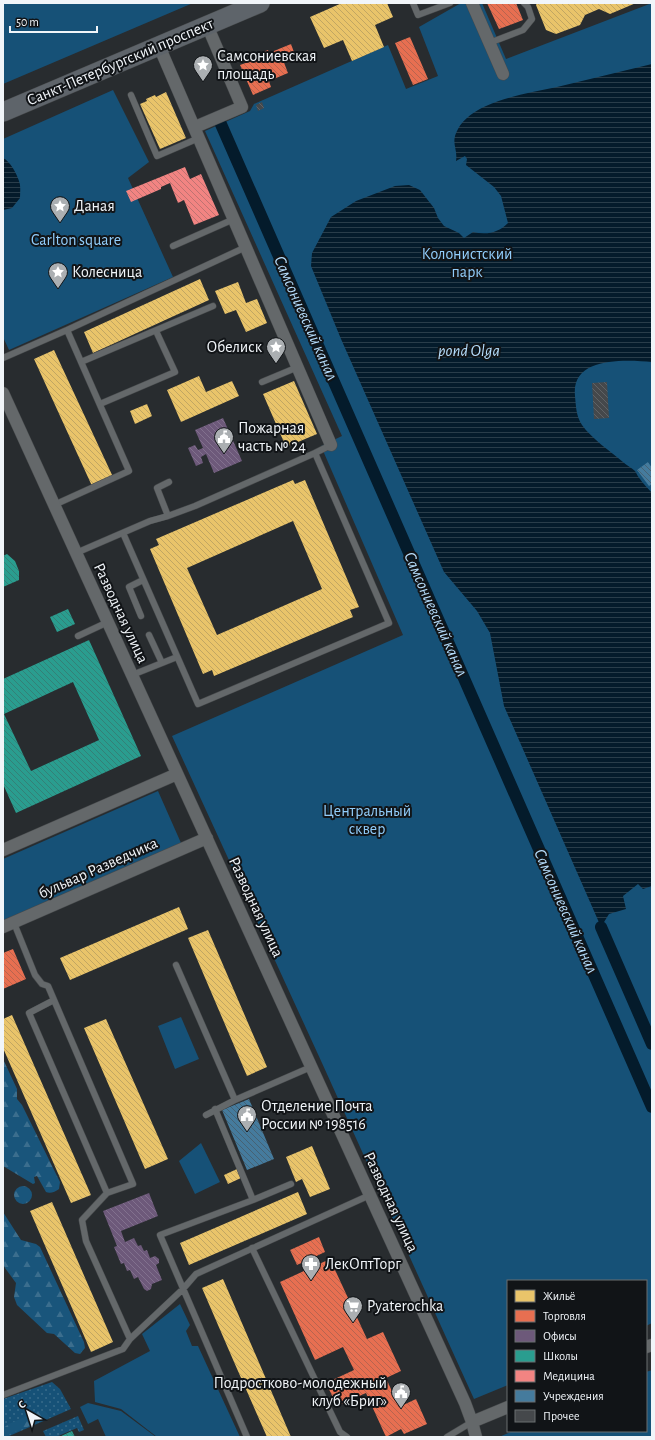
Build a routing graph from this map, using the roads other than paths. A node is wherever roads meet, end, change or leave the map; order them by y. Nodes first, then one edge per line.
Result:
1 (230, 3) edge
2 (260, 3) edge
3 (413, 3) edge
4 (450, 3) edge
5 (472, 3) edge
6 (524, 3) edge
7 (206, 23) junction
8 (158, 43) junction
9 (489, 43) junction
10 (503, 74) dead end
11 (131, 95) dead end
12 (3, 99) edge
13 (3, 112) edge
14 (197, 132) junction
15 (234, 219) junction
16 (173, 246) dead end
17 (246, 247) junction
18 (213, 306) dead end
19 (67, 330) junction
20 (156, 330) junction
21 (3, 358) edge
22 (81, 362) junction
23 (298, 367) junction
24 (262, 382) dead end
25 (3, 393) edge
26 (100, 404) junction
27 (331, 445) joint
28 (315, 453) junction
29 (169, 482) dead end
30 (54, 505) junction
31 (168, 516) junction
32 (123, 533) junction
33 (76, 553) junction
34 (143, 580) junction
35 (141, 616) dead end
36 (108, 622) junction
37 (149, 634) dead end
38 (78, 636) dead end
39 (177, 657) junction
40 (162, 663) junction
41 (132, 675) junction
42 (177, 774) junction
43 (207, 838) junction
44 (3, 850) edge
45 (8, 925) edge
46 (176, 965) dead end
47 (54, 1000) junction
48 (311, 1066) junction
49 (235, 1100) junction
50 (216, 1109) junction
51 (206, 1115) dead end
52 (291, 1184) dead end
53 (107, 1193) junction
54 (370, 1195) junction
55 (253, 1200) junction
56 (252, 1248) junction
57 (183, 1289) junction
58 (130, 1339) junction
59 (3, 1395) edge
60 (507, 1407) edge
61 (472, 1422) junction
62 (247, 1437) edge
63 (347, 1437) edge
64 (447, 1437) edge
65 (476, 1437) edge

1 - 12 main road, Санкт-Петербургский проспект
2 - 7 main road, Санкт-Петербургский проспект
3 - 4 lane
5 - 9 street
6 - 9 lane
7 - 8 main road, Санкт-Петербургский проспект
7 - 14 street
8 - 13 main road, Санкт-Петербургский проспект
8 - 14 street
9 - 10 street
11 - 14 lane
14 - 15 street
15 - 16 lane
15 - 17 street
17 - 19 lane
17 - 23 street
18 - 20 lane
19 - 21 lane
19 - 22 lane
20 - 22 lane
20 - 26 lane
22 - 26 lane
23 - 24 lane
23 - 27 street
25 - 30 street, Разводная улица
26 - 30 lane
27 - 28 lane
28 - 31 lane
28 - 39 lane
29 - 31 lane
30 - 33 street, Разводная улица
31 - 32 lane
32 - 33 lane
32 - 34 lane
33 - 36 street, Разводная улица
34 - 35 lane
34 - 39 lane
36 - 38 lane
36 - 41 street, Разводная улица
37 - 40 lane
39 - 40 lane
40 - 41 lane
41 - 42 street, Разводная улица
42 - 43 street, Разводная улица
42 - 44 street
43 - 45 street, бульвар Разведчика
43 - 48 street, Разводная улица
45 - 47 lane
46 - 49 lane
47 - 53 lane
47 - 53 lane
48 - 49 lane
48 - 54 street, Разводная улица
49 - 50 lane
50 - 51 lane
50 - 55 lane
52 - 55 lane
53 - 58 lane
54 - 56 lane
54 - 61 street, Разводная улица
55 - 57 lane
56 - 57 lane
56 - 63 lane
57 - 58 lane
57 - 62 lane
58 - 59 lane
60 - 61 street
61 - 64 lane
61 - 65 street, Разводная улица

